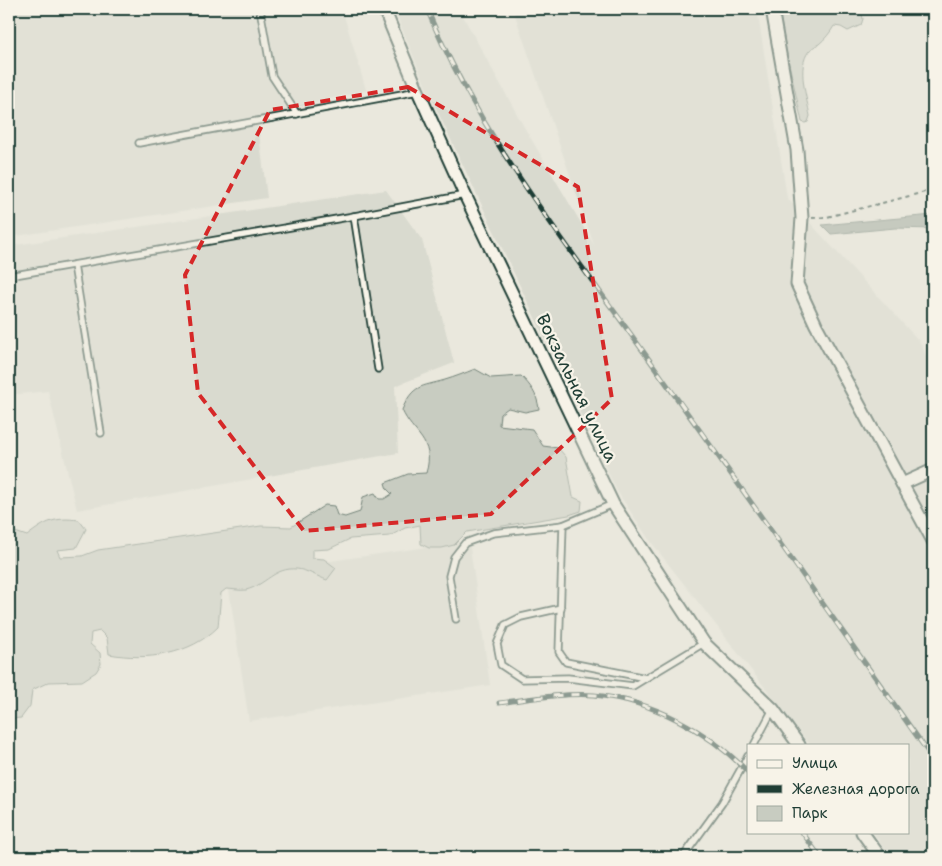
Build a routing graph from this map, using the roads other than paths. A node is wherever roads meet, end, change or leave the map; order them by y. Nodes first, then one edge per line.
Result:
1 (260, 9) edge
2 (384, 9) edge
3 (772, 9) edge
4 (418, 91) junction
5 (298, 114) junction
6 (140, 143) dead end
7 (465, 195) junction
8 (354, 216) junction
9 (74, 265) junction
10 (9, 276) edge
11 (378, 368) dead end
12 (100, 433) dead end
13 (933, 470) edge
14 (902, 484) junction
15 (613, 504) junction
16 (563, 525) junction
17 (933, 541) edge
18 (561, 608) junction
19 (456, 619) dead end
20 (704, 643) junction
21 (646, 678) junction
22 (773, 709) junction
23 (755, 744) edge
24 (798, 744) edge
25 (747, 758) edge
26 (863, 834) edge
27 (683, 857) edge
28 (880, 857) edge

1 - 5 lane
2 - 4 street, Вокзальная улица
3 - 14 street
4 - 5 lane
4 - 7 street, Вокзальная улица
5 - 6 lane
7 - 8 lane
7 - 15 street, Вокзальная улица
8 - 9 lane
8 - 11 lane
9 - 10 lane
9 - 12 lane
13 - 14 street
14 - 17 street
15 - 16 lane
15 - 20 street, Вокзальная улица
16 - 18 lane
16 - 19 lane
18 - 21 lane
18 - 21 lane
20 - 21 lane
20 - 22 street, Вокзальная улица
22 - 23 lane
22 - 24 street, Вокзальная улица
25 - 27 lane
26 - 28 street

